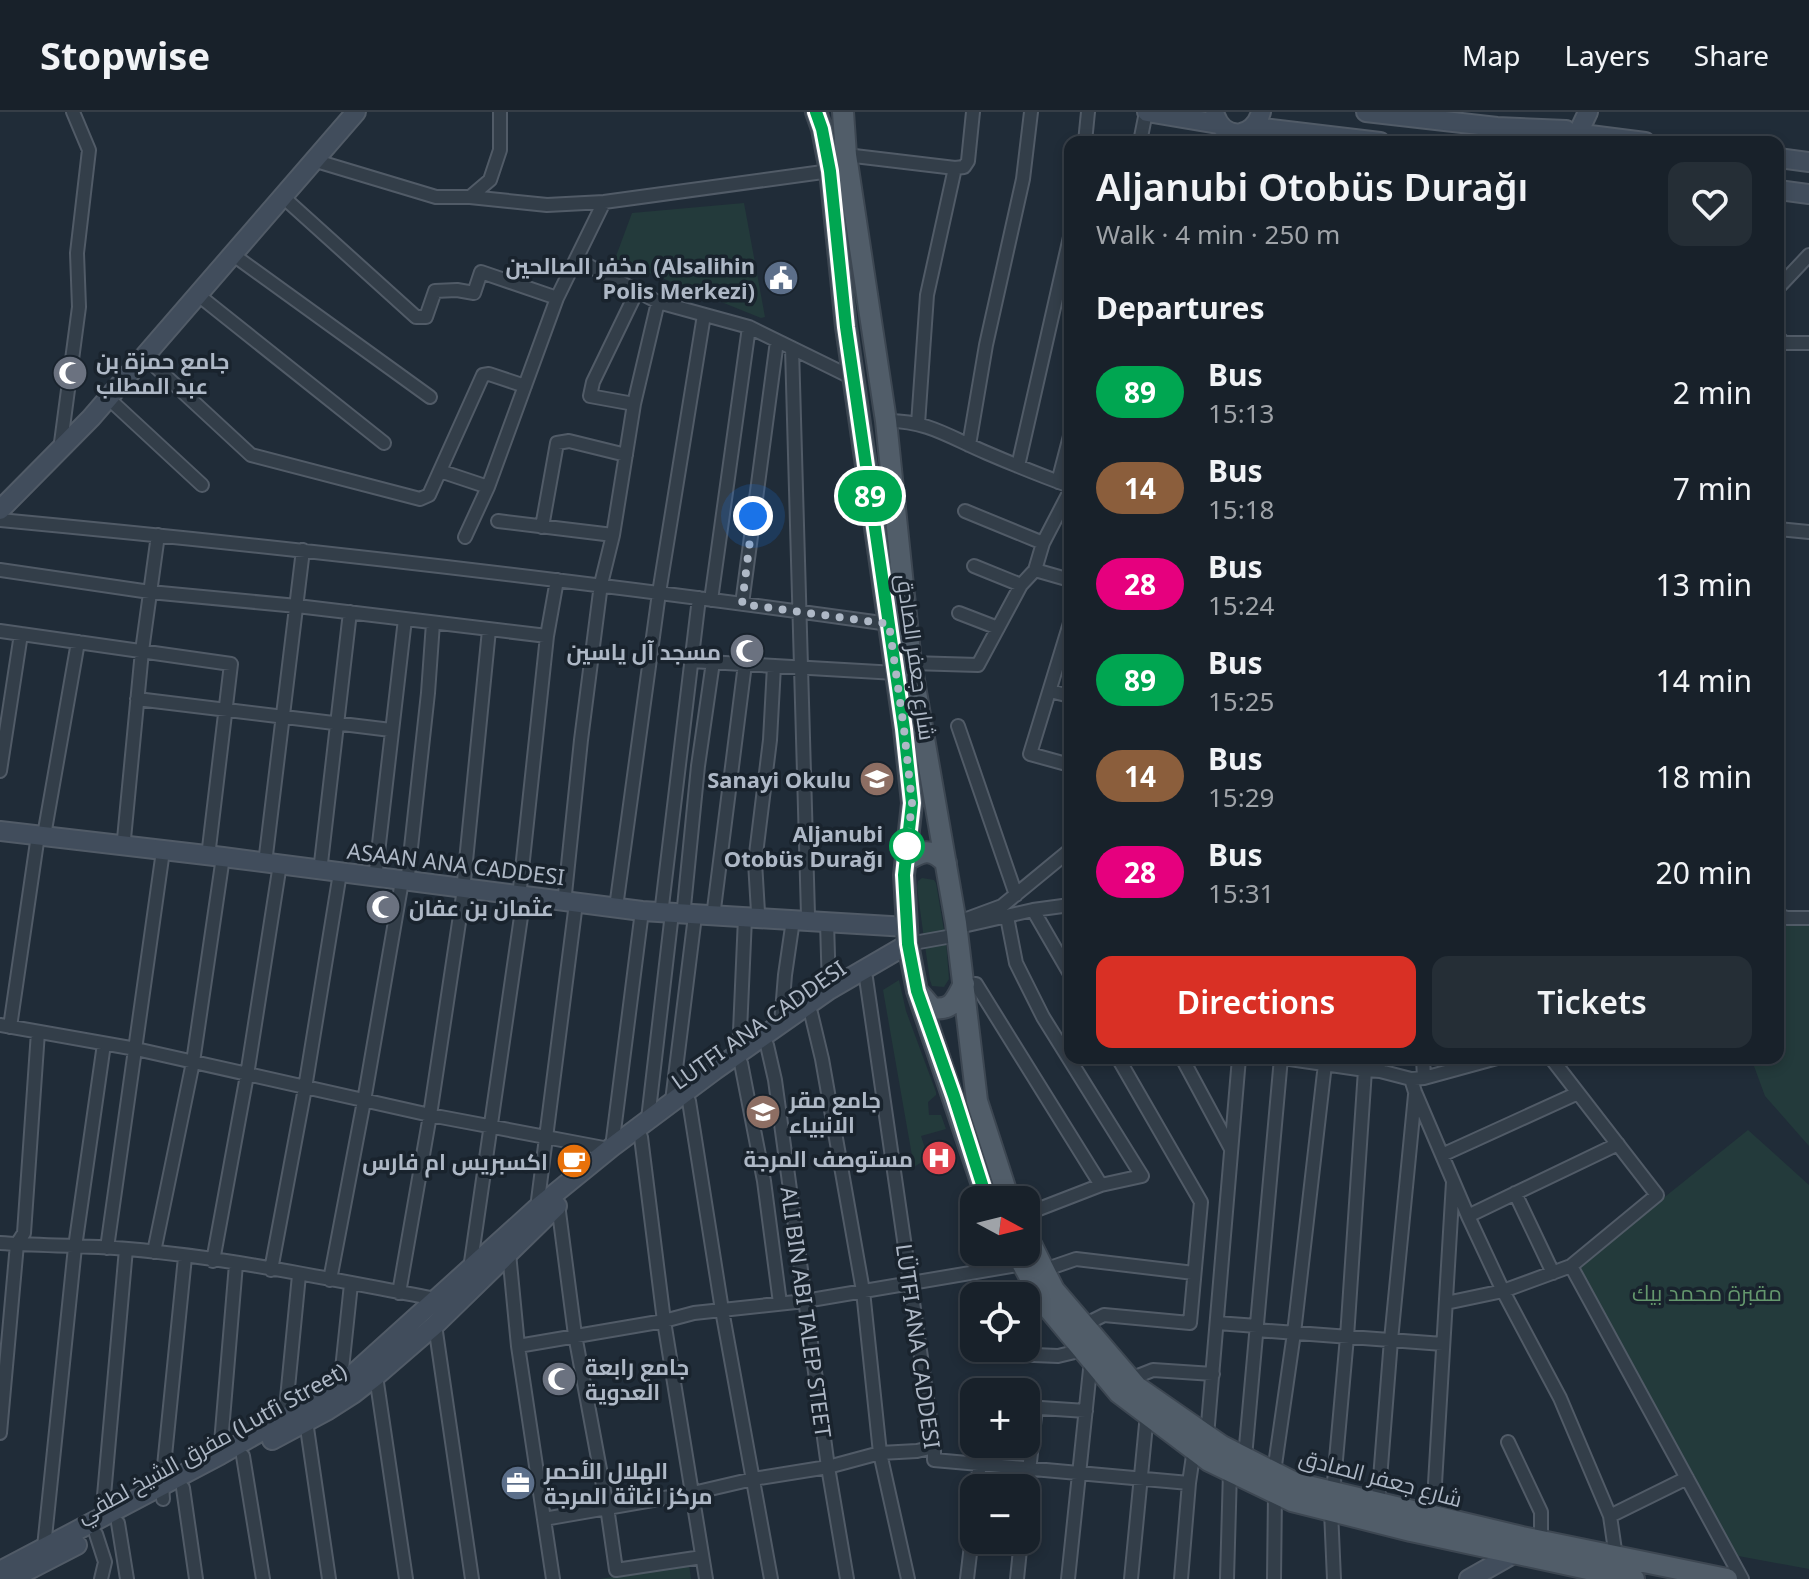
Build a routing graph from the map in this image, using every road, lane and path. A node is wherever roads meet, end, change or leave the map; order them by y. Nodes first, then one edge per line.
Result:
1 (73, 112) edge
2 (356, 112) edge
3 (500, 112) edge
4 (816, 112) edge
5 (843, 112) edge
6 (973, 112) edge
7 (1031, 112) edge
8 (1088, 112) edge
9 (1146, 112) edge
10 (1366, 112) edge
11 (1588, 112) edge
12 (1216, 118) edge
13 (1256, 127) edge
14 (1086, 136) edge
15 (1141, 136) edge
16 (1330, 136) edge
17 (1577, 136) edge
18 (846, 155) junction
19 (1784, 159) edge
20 (313, 160) junction
21 (1809, 162) edge
22 (955, 168) junction
23 (830, 171) junction
24 (1784, 191) edge
25 (1809, 194) edge
26 (282, 196) junction
27 (470, 197) junction
28 (604, 202) junction
29 (232, 254) junction
30 (1809, 255) edge
31 (576, 259) junction
32 (1064, 263) edge
33 (1784, 282) edge
34 (637, 291) junction
35 (197, 294) junction
36 (557, 298) junction
37 (658, 302) junction
38 (704, 315) junction
39 (749, 327) junction
40 (777, 341) junction
41 (1784, 343) edge
42 (1809, 343) edge
43 (792, 348) junction
44 (144, 356) junction
45 (853, 378) junction
46 (525, 386) junction
47 (430, 397) dead end
48 (108, 398) junction
49 (634, 404) junction
50 (886, 421) junction
51 (918, 424) junction
52 (384, 443) dead end
53 (969, 445) junction
54 (60, 450) junction
55 (626, 455) junction
56 (1018, 466) junction
57 (440, 471) junction
58 (202, 485) dead end
59 (1064, 485) edge
60 (488, 487) junction
61 (1064, 491) edge
62 (0, 510) edge
63 (965, 511) dead end
64 (0, 520) edge
65 (498, 521) dead end
66 (542, 527) junction
67 (1784, 530) edge
68 (1809, 532) edge
69 (158, 535) junction
70 (613, 535) junction
71 (465, 537) dead end
72 (1043, 543) junction
73 (303, 550) junction
74 (974, 566) dead end
75 (0, 570) edge
76 (1035, 570) junction
77 (1064, 578) edge
78 (557, 580) junction
79 (601, 584) junction
80 (1021, 585) junction
81 (150, 592) junction
82 (659, 593) junction
83 (705, 599) junction
84 (742, 604) junction
85 (297, 606) junction
86 (799, 611) junction
87 (350, 612) junction
88 (959, 613) dead end
89 (405, 619) junction
90 (433, 623) junction
91 (889, 624) junction
92 (998, 628) junction
93 (489, 630) junction
94 (0, 631) edge
95 (21, 634) junction
96 (547, 636) junction
97 (78, 642) junction
98 (1064, 643) edge
99 (142, 651) junction
100 (691, 661) junction
101 (713, 662) junction
102 (745, 664) junction
103 (774, 666) junction
104 (802, 668) junction
105 (903, 668) junction
106 (1050, 691) junction
107 (1064, 694) edge
108 (137, 699) junction
109 (226, 710) junction
110 (282, 716) junction
111 (338, 723) junction
112 (958, 726) dead end
113 (391, 730) junction
114 (1064, 763) edge
115 (0, 771) edge
116 (0, 823) edge
117 (0, 831) edge
118 (42, 832) junction
119 (124, 839) junction
120 (163, 851) junction
121 (216, 852) junction
122 (1064, 855) edge
123 (273, 860) junction
124 (906, 861) junction
125 (321, 863) junction
126 (946, 863) junction
127 (376, 870) junction
128 (340, 873) junction
129 (405, 878) junction
130 (464, 885) junction
131 (522, 892) junction
132 (1016, 895) junction
133 (570, 898) junction
134 (617, 900) junction
135 (1064, 906) edge
136 (714, 909) junction
137 (678, 910) junction
138 (1033, 910) junction
139 (642, 911) junction
140 (750, 916) junction
141 (800, 917) junction
142 (1007, 917) junction
143 (1784, 917) edge
144 (1809, 918) edge
145 (827, 922) junction
146 (957, 928) junction
147 (908, 938) junction
148 (1064, 964) edge
149 (866, 978) junction
150 (964, 984) junction
151 (829, 990) junction
152 (917, 991) junction
153 (811, 1013) junction
154 (781, 1024) junction
155 (5, 1026) edge
156 (38, 1032) junction
157 (104, 1044) junction
158 (767, 1045) junction
159 (136, 1049) junction
160 (1064, 1051) edge
161 (740, 1057) junction
162 (193, 1062) junction
163 (1072, 1064) edge
164 (1121, 1064) edge
165 (1185, 1064) edge
166 (1238, 1064) edge
167 (1287, 1064) edge
168 (1325, 1064) joint
169 (1377, 1064) edge
170 (1422, 1064) edge
171 (1478, 1064) edge
172 (1556, 1064) edge
173 (1365, 1070) junction
174 (1380, 1071) junction
175 (247, 1075) junction
176 (1417, 1083) junction
177 (305, 1088) junction
178 (1578, 1093) junction
179 (364, 1101) junction
180 (681, 1101) junction
181 (430, 1115) junction
182 (648, 1119) junction
183 (490, 1127) junction
184 (545, 1136) junction
185 (639, 1138) junction
186 (1618, 1144) junction
187 (610, 1148) junction
188 (1231, 1149) junction
189 (1442, 1155) junction
190 (1453, 1179) junction
191 (1101, 1185) junction
192 (983, 1186) edge
193 (1004, 1186) edge
194 (1515, 1193) junction
195 (558, 1204) junction
196 (537, 1208) junction
197 (1040, 1209) edge
198 (1468, 1216) junction
199 (0, 1243) edge
200 (17, 1244) junction
201 (75, 1247) junction
202 (107, 1248) junction
203 (126, 1249) junction
204 (154, 1252) junction
205 (509, 1253) junction
206 (185, 1257) junction
207 (213, 1261) junction
208 (1040, 1262) edge
209 (236, 1264) junction
210 (986, 1266) edge
211 (1023, 1266) edge
212 (1571, 1266) junction
213 (470, 1269) junction
214 (271, 1270) junction
215 (1044, 1270) junction
216 (1194, 1273) junction
217 (1553, 1273) junction
218 (299, 1275) junction
219 (330, 1280) junction
220 (351, 1284) junction
221 (911, 1284) junction
222 (863, 1291) junction
223 (1503, 1291) junction
224 (399, 1293) junction
225 (436, 1299) junction
226 (805, 1301) junction
227 (780, 1303) junction
228 (1446, 1303) junction
229 (722, 1310) junction
230 (664, 1321) junction
231 (1217, 1323) junction
232 (435, 1325) junction
233 (1084, 1325) junction
234 (1256, 1328) junction
235 (1294, 1333) junction
236 (575, 1335) junction
237 (1347, 1337) junction
238 (1391, 1340) junction
239 (1443, 1344) junction
240 (518, 1346) junction
241 (1040, 1355) edge
242 (1087, 1355) junction
243 (1213, 1374) junction
244 (376, 1376) junction
245 (1130, 1379) junction
246 (339, 1394) junction
247 (1040, 1408) edge
248 (1086, 1411) junction
249 (1147, 1414) junction
250 (285, 1419) junction
251 (306, 1421) junction
252 (0, 1433) edge
253 (1200, 1442) junction
254 (1508, 1442) dead end
255 (934, 1447) junction
256 (880, 1453) junction
257 (220, 1455) junction
258 (243, 1456) junction
259 (981, 1458) edge
260 (1029, 1458) edge
261 (1237, 1464) junction
262 (980, 1465) junction
263 (828, 1467) junction
264 (1029, 1469) junction
265 (979, 1474) edge
266 (1028, 1474) edge
267 (1079, 1474) junction
268 (1687, 1478) junction
269 (753, 1479) junction
270 (1140, 1479) junction
271 (1189, 1483) junction
272 (1275, 1483) junction
273 (183, 1488) junction
274 (162, 1492) junction
275 (693, 1493) junction
276 (1332, 1502) junction
277 (1378, 1504) junction
278 (607, 1507) junction
279 (1610, 1516) junction
280 (1433, 1517) junction
281 (544, 1519) junction
282 (106, 1525) junction
283 (1541, 1541) junction
284 (44, 1547) junction
285 (1515, 1553) junction
286 (970, 1554) edge
287 (1020, 1554) edge
288 (702, 1557) junction
289 (1616, 1557) junction
290 (11, 1576) edge
291 (1479, 1576) edge
292 (101, 1579) edge
293 (127, 1579) edge
294 (196, 1579) edge
295 (263, 1579) edge
296 (329, 1579) edge
297 (406, 1579) edge
298 (472, 1579) edge
299 (552, 1579) edge
300 (706, 1579) edge
301 (771, 1579) edge
302 (847, 1579) edge
303 (908, 1579) edge
304 (967, 1579) edge
305 (1017, 1579) edge
306 (1068, 1579) edge
307 (1131, 1579) edge
308 (1181, 1579) edge
309 (1227, 1579) edge
310 (1274, 1579) edge
311 (1334, 1579) edge
312 (1634, 1579) edge
313 (1727, 1579) edge
314 (1742, 1579) edge

1 - 54 street
2 - 20 street
3 - 27 street
4 - 23 main road, شارع جعفر الصادق
5 - 18 main road, شارع جعفر الصادق
6 - 22 street
7 - 53 street
8 - 14 street
9 - 12 street
9 - 15 street
10 - 17 street
11 - 17 street
12 - 13 street
13 - 16 street
18 - 22 street
18 - 50 main road, شارع جعفر الصادق
19 - 21 street
20 - 26 street
20 - 27 street
22 - 51 street
23 - 28 street
23 - 45 main road, شارع جعفر الصادق
24 - 25 street
26 - 29 street
26 - 36 street
27 - 28 street
28 - 31 street
29 - 35 street
29 - 47 street
30 - 33 street
31 - 34 street
31 - 36 street
32 - 56 street
34 - 37 street
34 - 49 street
35 - 44 street
35 - 52 street
36 - 46 street
37 - 38 street
37 - 49 street
38 - 39 street
38 - 82 street
39 - 40 street
39 - 83 street
40 - 43 street
40 - 84 street
41 - 42 street
43 - 45 street
43 - 86 street
44 - 48 street
44 - 57 street
45 - 91 main road, شارع جعفر الصادق
46 - 57 street
46 - 60 street
48 - 54 street
48 - 58 street
49 - 55 street
50 - 51 street
50 - 105 main road, شارع جعفر الصادق
51 - 53 street
53 - 56 street
54 - 62 street
55 - 66 street
55 - 70 street
56 - 59 street
57 - 60 street
60 - 71 street
61 - 72 street
63 - 72 street
64 - 69 street
65 - 66 street
66 - 70 street
67 - 68 street
69 - 73 street
69 - 81 street
70 - 79 street
72 - 76 street
73 - 78 street
73 - 85 street
74 - 80 street
75 - 81 street
76 - 77 street
76 - 80 street
78 - 79 street
78 - 96 street
79 - 82 street
79 - 133 street
80 - 92 street
81 - 85 street
81 - 99 street
82 - 83 street
82 - 134 street
83 - 84 street
83 - 100 street
84 - 86 street
85 - 87 street
85 - 110 street
86 - 91 street
86 - 104 street
87 - 89 street
87 - 111 street
88 - 92 street
89 - 90 street
89 - 113 street
90 - 93 street
90 - 129 street
91 - 105 main road, شارع جعفر الصادق
92 - 105 street
93 - 96 street
93 - 130 street
94 - 95 street
95 - 97 street
95 - 115 street
96 - 131 street
97 - 99 street
97 - 118 street
98 - 106 street
99 - 108 street
99 - 109 street
100 - 101 street
100 - 137 street
101 - 102 street
101 - 137 street
102 - 103 street
102 - 136 street
103 - 104 street
103 - 140 street
104 - 105 street
104 - 141 street
105 - 124 main road, شارع جعفر الصادق
105 - 126 main road, شارع جعفر الصادق
106 - 107 street
106 - 114 street
108 - 109 street
108 - 119 street
109 - 110 street
109 - 121 street
110 - 111 street
110 - 123 street
111 - 113 street
111 - 125 street
112 - 132 street
113 - 127 street
116 - 118 street, ASAAN ANA CADDESI
117 - 118 street, ASAAN ANA CADDESI
118 - 119 street, ASAAN ANA CADDESI
118 - 120 street, ASAAN ANA CADDESI
118 - 155 street
119 - 121 street, ASAAN ANA CADDESI
120 - 121 street, ASAAN ANA CADDESI
120 - 159 street
121 - 123 street, ASAAN ANA CADDESI
121 - 162 street
122 - 132 street
123 - 125 street, ASAAN ANA CADDESI
123 - 128 street, ASAAN ANA CADDESI
123 - 175 street
124 - 126 main road
124 - 147 main road, شارع جعفر الصادق
125 - 127 street, ASAAN ANA CADDESI
126 - 146 main road, شارع جعفر الصادق
127 - 129 street, ASAAN ANA CADDESI
128 - 129 street, ASAAN ANA CADDESI
128 - 177 street
129 - 130 street, ASAAN ANA CADDESI
129 - 179 street
130 - 131 street, ASAAN ANA CADDESI
130 - 181 street
131 - 133 street, ASAAN ANA CADDESI
131 - 183 street
132 - 146 street
133 - 134 street, ASAAN ANA CADDESI
133 - 139 street, ASAAN ANA CADDESI
133 - 184 street
134 - 137 street, ASAAN ANA CADDESI
135 - 138 street
136 - 137 street, ASAAN ANA CADDESI
136 - 140 street, ASAAN ANA CADDESI
137 - 139 street, ASAAN ANA CADDESI
137 - 140 street, ASAAN ANA CADDESI
137 - 180 street
137 - 182 street
138 - 142 street
138 - 148 street
139 - 187 street
140 - 141 street, ASAAN ANA CADDESI
140 - 161 street
141 - 145 street, ASAAN ANA CADDESI
141 - 147 street, ASAAN ANA CADDESI
141 - 154 street
142 - 146 street
142 - 160 street
143 - 144 street
145 - 147 street, ASAAN ANA CADDESI
145 - 151 street
146 - 147 street
146 - 150 main road, شارع جعفر الصادق
147 - 149 street, LUTFI ANA CADDESI
147 - 151 street
147 - 152 main road, شارع جعفر الصادق
149 - 153 street, LUTFI ANA CADDESI
149 - 221 street, LÜTFI ANA CADDESI
150 - 152 main road
150 - 191 street
150 - 193 main road, شارع جعفر الصادق
151 - 154 street
152 - 192 main road, شارع جعفر الصادق
153 - 158 street, LUTFI ANA CADDESI
153 - 222 street
154 - 161 street
155 - 156 street
156 - 157 street
156 - 200 street
157 - 159 street
157 - 201 street
158 - 161 street, LUTFI ANA CADDESI
158 - 226 street, ALI BIN ABI TALEP STEET
159 - 162 street
159 - 202 street
161 - 180 street, LUTFI ANA CADDESI
161 - 227 street
162 - 175 street
162 - 204 street
163 - 191 street
164 - 216 street
165 - 188 street
166 - 188 street
167 - 234 street
168 - 173 street
168 - 235 street
169 - 174 street
170 - 176 street
171 - 176 street
172 - 178 street
173 - 174 street
173 - 237 street
174 - 176 street
175 - 177 street
175 - 207 street
176 - 189 street
176 - 238 street
177 - 179 street
177 - 214 street
178 - 186 street
178 - 189 street
179 - 181 street
179 - 219 street
180 - 182 street
180 - 185 street, LUTFI ANA CADDESI
180 - 229 street
181 - 183 street
181 - 224 street
182 - 187 street
183 - 184 street
183 - 213 street
184 - 187 street
184 - 196 street
185 - 195 street, مفرق الشيخ لطفي (Lutfi Street)
185 - 230 street
186 - 194 street
186 - 212 street
187 - 196 street
188 - 231 street
189 - 190 street
190 - 198 street
190 - 228 street
191 - 197 street
194 - 198 street
194 - 217 street
195 - 205 street, مفرق الشيخ لطفي (Lutfi Street)
195 - 236 street
196 - 213 street
198 - 223 street
199 - 200 street
200 - 201 street
200 - 252 street
201 - 202 street
201 - 284 street
202 - 203 street
203 - 204 street
203 - 282 street
204 - 206 street
205 - 232 street, مفرق الشيخ لطفي (Lutfi Street)
205 - 240 street
206 - 207 street
206 - 274 street
207 - 209 street
208 - 215 main road, شارع جعفر الصادق
209 - 214 street
209 - 257 street
210 - 221 street
211 - 242 main road, شارع جعفر الصادق
212 - 217 street
212 - 268 street
213 - 225 street
214 - 218 street
215 - 216 street
215 - 233 main road, شارع جعفر الصادق
216 - 233 street
217 - 223 street
218 - 219 street
218 - 250 street
219 - 220 street
220 - 224 street
220 - 246 street
221 - 222 street
221 - 255 street, LÜTFI ANA CADDESI
222 - 226 street
222 - 256 street
223 - 228 street
223 - 279 street
224 - 225 street
225 - 246 street
226 - 227 street
226 - 263 street, ALI BIN ABI TALEP STEET
227 - 229 street
228 - 239 street
229 - 230 street
229 - 269 street
230 - 236 street
230 - 275 street
231 - 234 street
231 - 243 street
232 - 244 street, مفرق الشيخ لطفي (Lutfi Street)
232 - 298 street
233 - 245 main road, شارع جعفر الصادق
234 - 235 street
234 - 261 street
235 - 237 street
235 - 272 street
236 - 240 street
236 - 278 street
237 - 238 street
237 - 276 street
238 - 239 street
238 - 277 street
239 - 280 street
240 - 281 street
241 - 242 street
242 - 248 street
242 - 249 main road, شارع جعفر الصادق
243 - 245 street
243 - 253 street
244 - 246 street, مفرق الشيخ لطفي (Lutfi Street)
244 - 297 street
245 - 253 main road, شارع جعفر الصادق
246 - 250 street
246 - 251 street, مفرق الشيخ لطفي (Lutfi Street)
247 - 248 street
248 - 267 street
249 - 253 main road, شارع جعفر الصادق
249 - 270 street
250 - 257 street
251 - 258 street, مفرق الشيخ لطفي (Lutfi Street)
251 - 296 street
253 - 261 main road, شارع جعفر الصادق
253 - 271 street
254 - 283 street
255 - 256 street
255 - 262 street, LÜTFI ANA CADDESI
256 - 263 street
256 - 303 street
257 - 274 street
258 - 273 street, مفرق الشيخ لطفي (Lutfi Street)
258 - 295 street
259 - 262 street
260 - 264 street
261 - 272 main road, شارع جعفر الصادق
261 - 309 street
262 - 264 street, LÜTFI ANA CADDESI
262 - 265 street
263 - 269 street
263 - 302 street, ALI BIN ABI TALEP STEET
264 - 266 street
264 - 267 street, LÜTFI ANA CADDESI
267 - 270 street, LÜTFI ANA CADDESI
267 - 306 street
268 - 279 street
268 - 314 street
269 - 275 street
269 - 301 street
270 - 271 street, LÜTFI ANA CADDESI
270 - 307 street
271 - 308 street
272 - 276 main road, شارع جعفر الصادق
272 - 310 street
273 - 274 street, مفرق الشيخ لطفي (Lutfi Street)
273 - 294 street
274 - 282 street, مفرق الشيخ لطفي (Lutfi Street)
275 - 278 street
275 - 288 street
276 - 277 main road, شارع جعفر الصادق
276 - 285 main road, شارع جعفر الصادق
276 - 311 street
277 - 280 main road, شارع جعفر الصادق
278 - 281 street
278 - 288 street
279 - 289 street
280 - 283 main road, شارع جعفر الصادق
281 - 299 street
282 - 284 street
282 - 290 street, مفرق الشيخ لطفي (Lutfi Street)
282 - 292 street
282 - 293 street
283 - 289 main road, شارع جعفر الصادق
284 - 290 street
285 - 291 street
285 - 312 main road, شارع جعفر الصادق
286 - 304 street
287 - 305 street
288 - 300 street
289 - 313 main road, شارع جعفر الصادق

